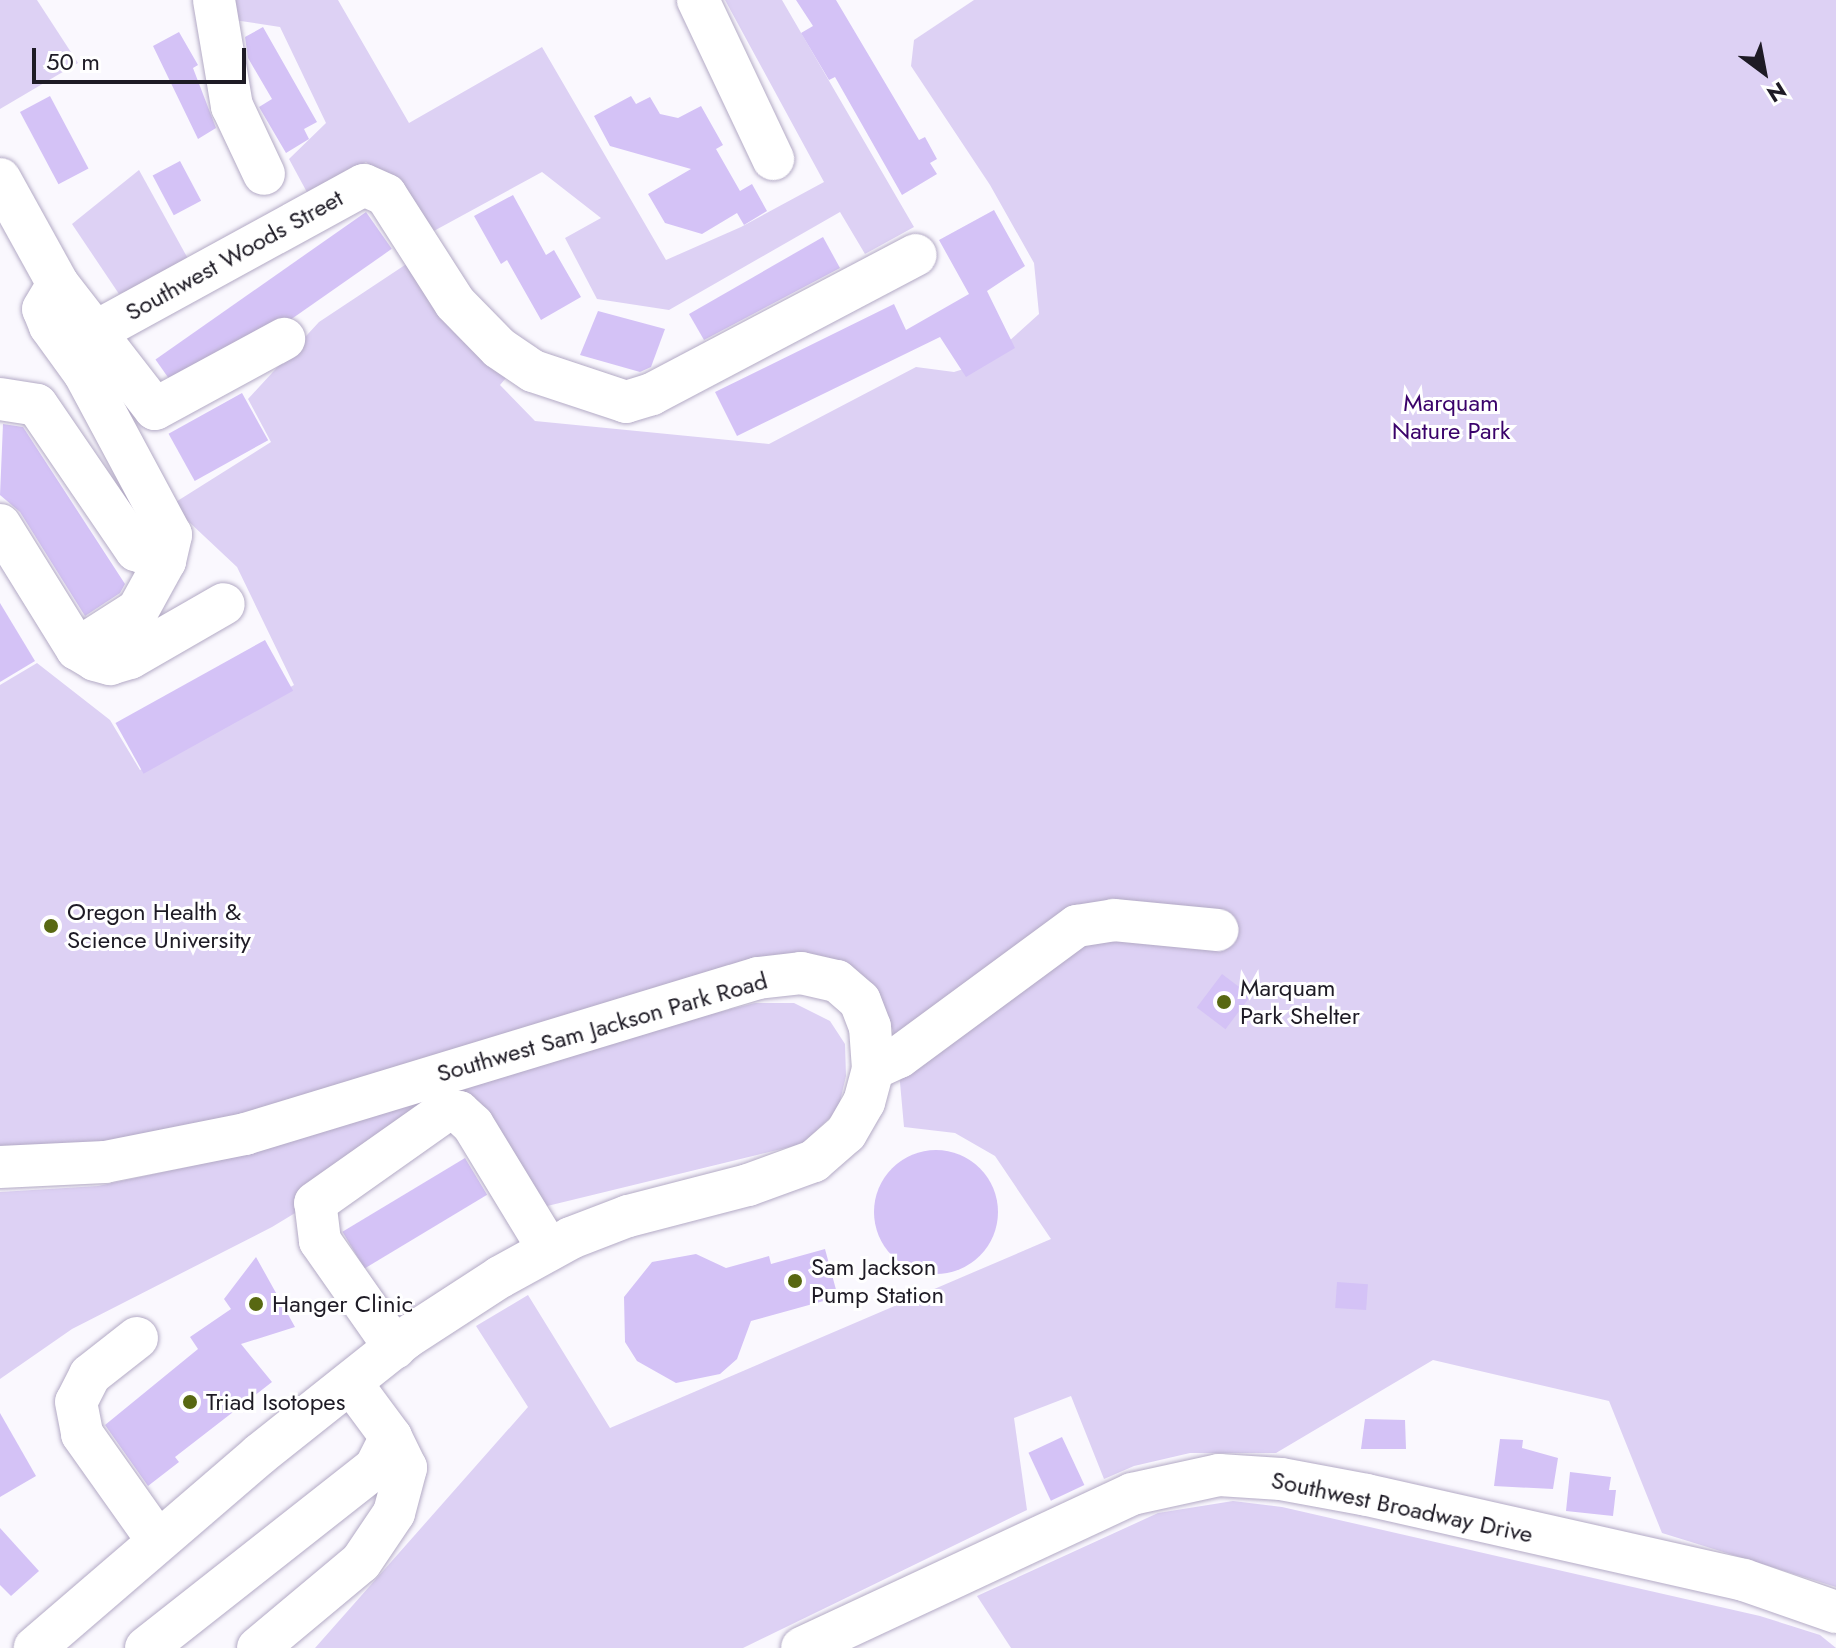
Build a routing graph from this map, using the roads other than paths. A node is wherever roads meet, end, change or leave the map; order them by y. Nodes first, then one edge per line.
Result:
1 (214, 0) edge
2 (698, 0) edge
3 (773, 159) dead end
4 (264, 174) dead end
5 (0, 179) edge
6 (916, 255) dead end
7 (58, 284) junction
8 (97, 331) junction
9 (284, 339) dead end
10 (0, 399) edge
11 (0, 525) edge
12 (165, 561) junction
13 (224, 604) dead end
14 (77, 649) junction
15 (1218, 930) dead end
16 (873, 1069) junction
17 (0, 1167) edge
18 (549, 1250) junction
19 (137, 1338) dead end
20 (395, 1348) junction
21 (351, 1383) junction
22 (391, 1437) junction
23 (157, 1540) junction
24 (1836, 1612) edge
25 (35, 1648) edge
26 (146, 1648) edge
27 (258, 1648) edge
28 (802, 1648) edge

1 - 4 street
2 - 3 street
5 - 7 street
6 - 8 street, Southwest Woods Street
7 - 8 street
7 - 12 street
8 - 9 street
10 - 12 street
11 - 14 street
12 - 14 street
13 - 14 street
15 - 16 street
16 - 17 street, Southwest Sam Jackson Park Road
16 - 18 street, Southwest Sam Jackson Park Road
18 - 20 street, Southwest Sam Jackson Park Road
18 - 20 street
19 - 23 street
20 - 21 street, Southwest Sam Jackson Park Road
21 - 22 street
21 - 23 street, Southwest Sam Jackson Park Road
22 - 26 street
22 - 27 street
23 - 25 street, Southwest Sam Jackson Park Road
24 - 28 street, Southwest Broadway Drive

